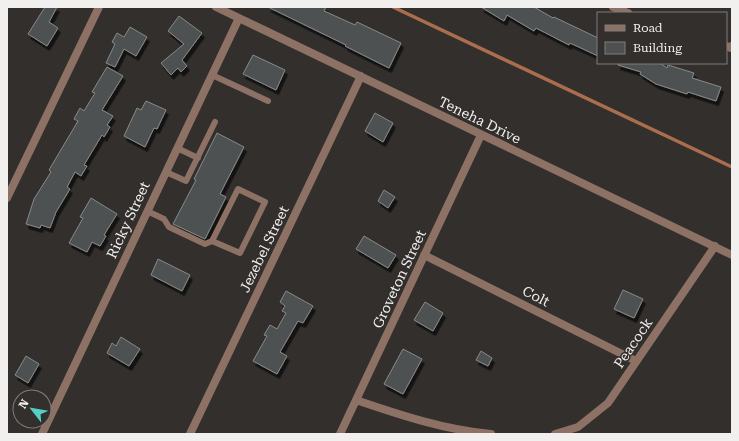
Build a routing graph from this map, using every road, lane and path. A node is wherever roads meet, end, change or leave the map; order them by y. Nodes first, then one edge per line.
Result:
1 (99, 7) edge
2 (216, 7) edge
3 (613, 7) edge
4 (626, 12) edge
5 (239, 18) junction
6 (212, 74) junction
7 (361, 76) junction
8 (268, 101) dead end
9 (215, 122) dead end
10 (481, 135) junction
11 (177, 148) junction
12 (198, 158) junction
13 (166, 172) junction
14 (7, 198) edge
15 (147, 211) junction
16 (212, 241) junction
17 (715, 246) junction
18 (424, 255) junction
19 (732, 255) edge
20 (636, 361) junction
21 (356, 400) junction
22 (42, 434) edge
23 (190, 434) edge
24 (340, 434) edge
25 (491, 434) edge
26 (555, 434) edge

1 - 14 street
2 - 5 street, Teneha Drive
3 - 4 street
5 - 6 street, Ricky Street
5 - 7 street, Teneha Drive
6 - 8 lane
6 - 11 street, Ricky Street
7 - 10 street, Teneha Drive
7 - 23 street, Jezebel Street
9 - 12 lane
10 - 17 street, Teneha Drive
10 - 18 street, Groveton Street
11 - 12 lane
11 - 13 street, Ricky Street
12 - 13 lane
13 - 15 street, Ricky Street
15 - 16 lane
15 - 22 street, Ricky Street
16 - 16 lane
17 - 19 street, Teneha Drive
17 - 20 street, Peacock
18 - 20 street, Colt
18 - 21 street, Groveton Street
20 - 26 street, Peacock
21 - 24 street, Groveton Street
21 - 25 street

